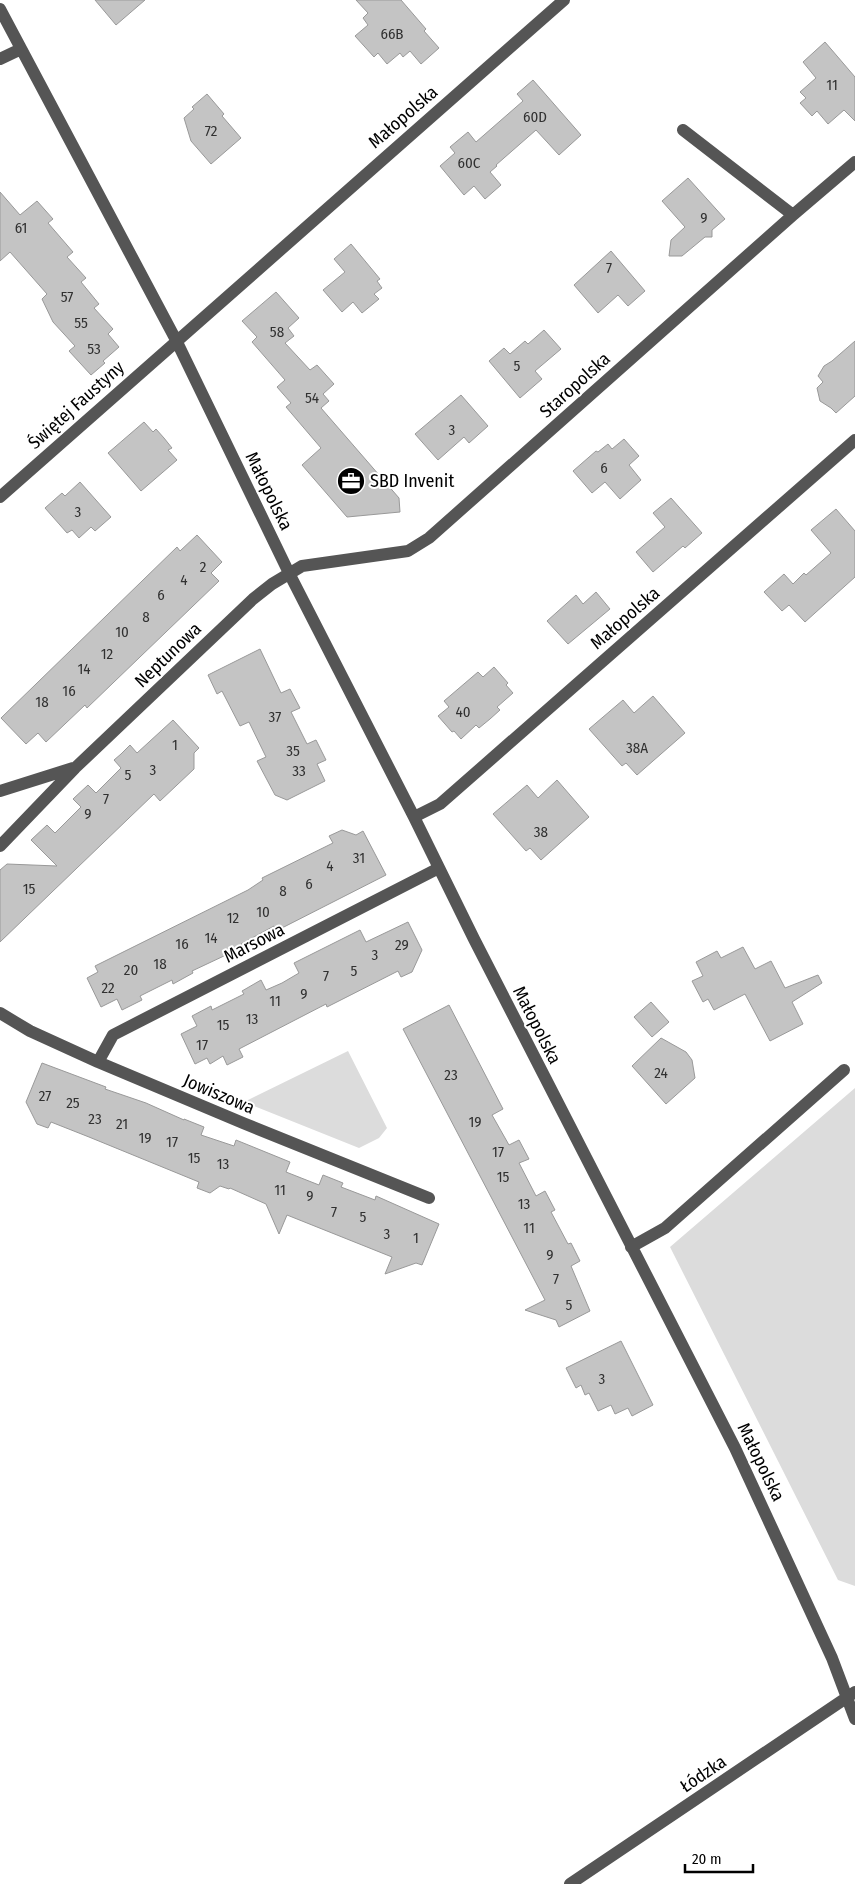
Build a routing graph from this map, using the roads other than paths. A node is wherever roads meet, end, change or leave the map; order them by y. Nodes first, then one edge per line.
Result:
1 (564, 0) edge
2 (0, 9) edge
3 (21, 49) junction
4 (0, 59) edge
5 (683, 130) dead end
6 (855, 162) edge
7 (793, 215) junction
8 (176, 340) junction
9 (855, 440) edge
10 (0, 497) edge
11 (289, 573) junction
12 (75, 768) junction
13 (0, 791) edge
14 (414, 817) junction
15 (0, 846) edge
16 (439, 868) junction
17 (0, 1013) edge
18 (98, 1062) junction
19 (844, 1070) dead end
20 (429, 1198) dead end
21 (631, 1247) junction
22 (851, 1695) edge
23 (855, 1719) edge
24 (570, 1884) edge

1 - 8 street, Małopolska
2 - 3 street, Małopolska
3 - 4 street
3 - 8 street, Małopolska
5 - 7 street
6 - 7 street, Staropolska
7 - 11 street, Staropolska
8 - 10 street, Świętej Faustyny
8 - 11 street, Małopolska
9 - 14 street, Małopolska
11 - 12 street, Neptunowa
11 - 14 street, Małopolska
12 - 13 street, Neptunowa
12 - 15 street, Neptunowa
14 - 16 street, Małopolska
16 - 18 street, Marsowa
16 - 21 street, Małopolska
17 - 18 street, Jowiszowa
18 - 20 street, Jowiszowa
19 - 21 street
21 - 22 street, Małopolska
22 - 23 street, Małopolska
22 - 24 street, Łódzka

